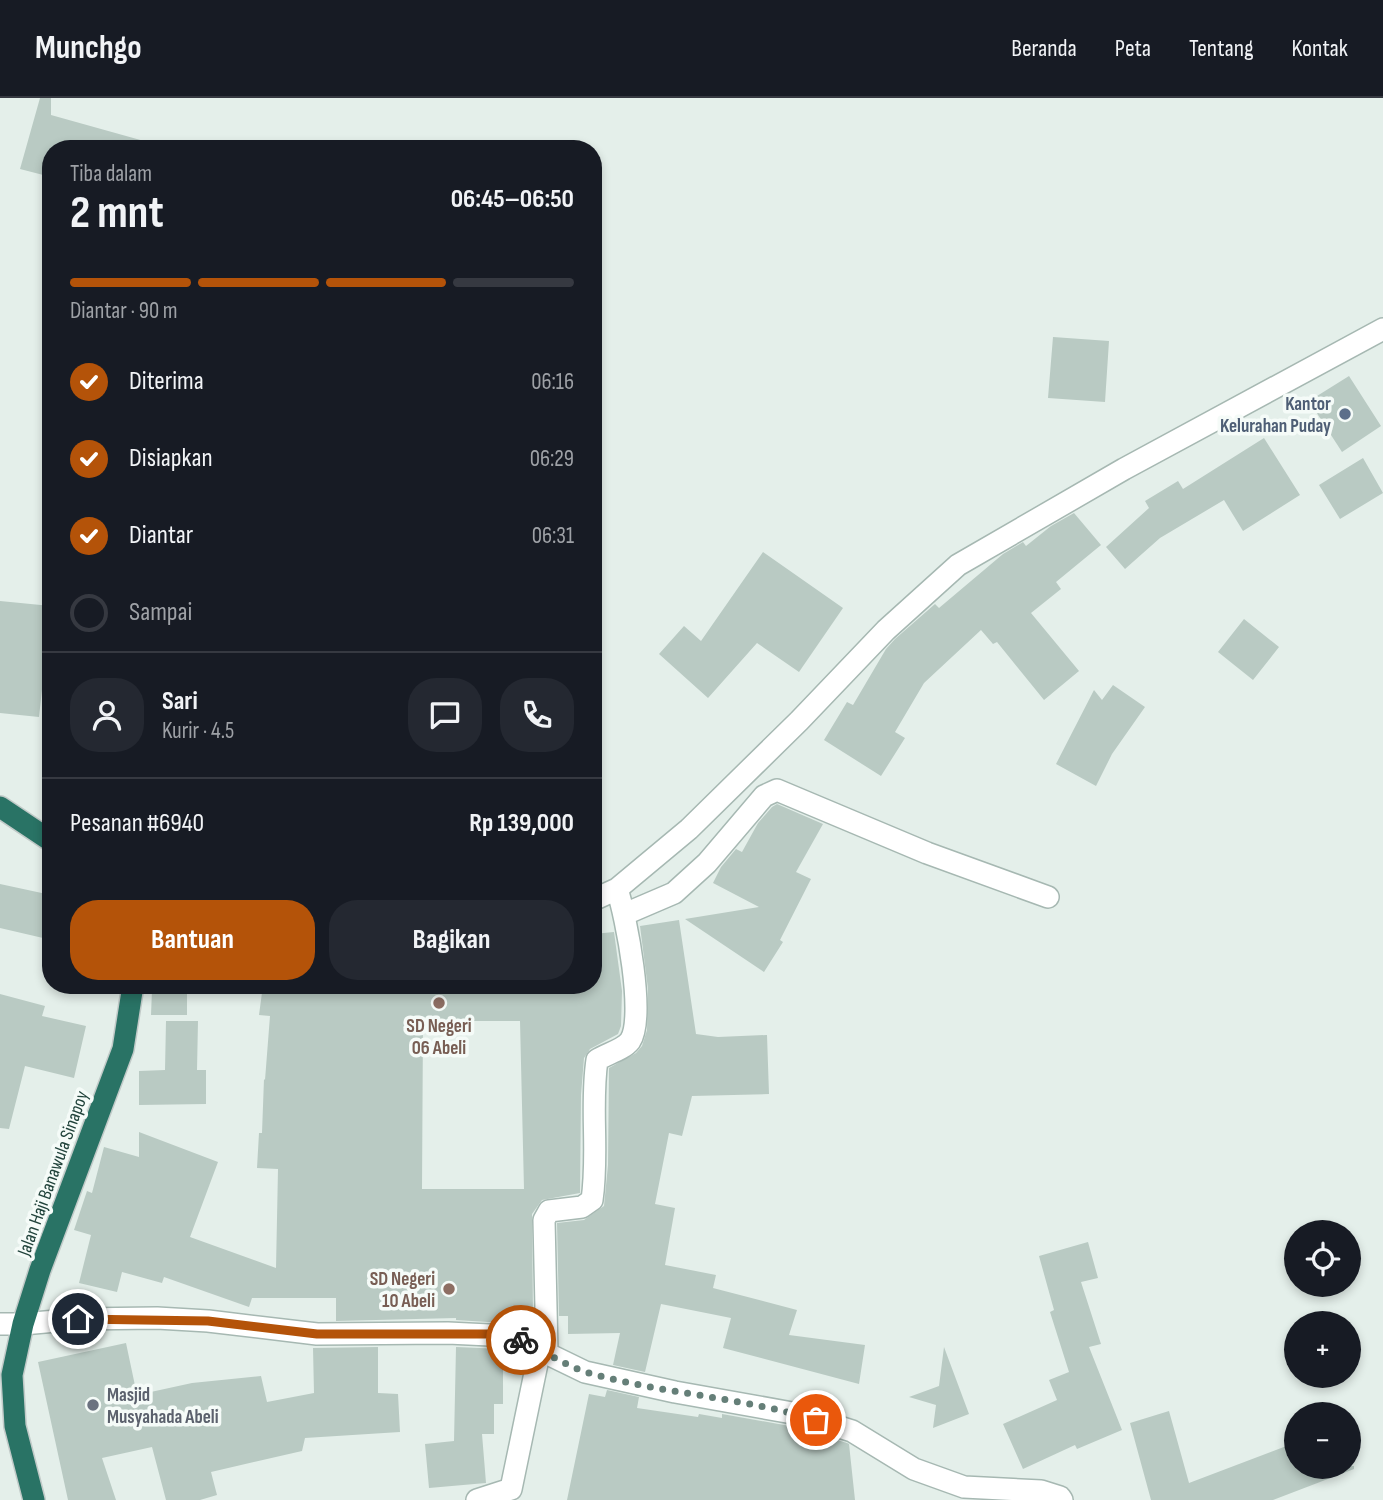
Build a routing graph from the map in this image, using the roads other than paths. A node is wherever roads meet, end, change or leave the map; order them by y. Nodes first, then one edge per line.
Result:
1 (1383, 329) edge
2 (0, 807) edge
3 (42, 835) edge
4 (617, 889) junction
5 (602, 896) edge
6 (1048, 897) dead end
7 (625, 914) junction
8 (132, 994) edge
9 (0, 1324) edge
10 (23, 1324) junction
11 (543, 1351) junction
12 (34, 1500) edge
13 (477, 1500) edge
14 (1062, 1500) edge

1 - 4 street
2 - 3 highway
4 - 5 street
4 - 7 street
6 - 7 street
7 - 11 street
8 - 10 highway, Jalan Haji Banawula Sinapoy
9 - 10 street
10 - 11 street
10 - 12 highway, Jalan Haji Banawula Sinapoy
11 - 13 street
11 - 14 street

